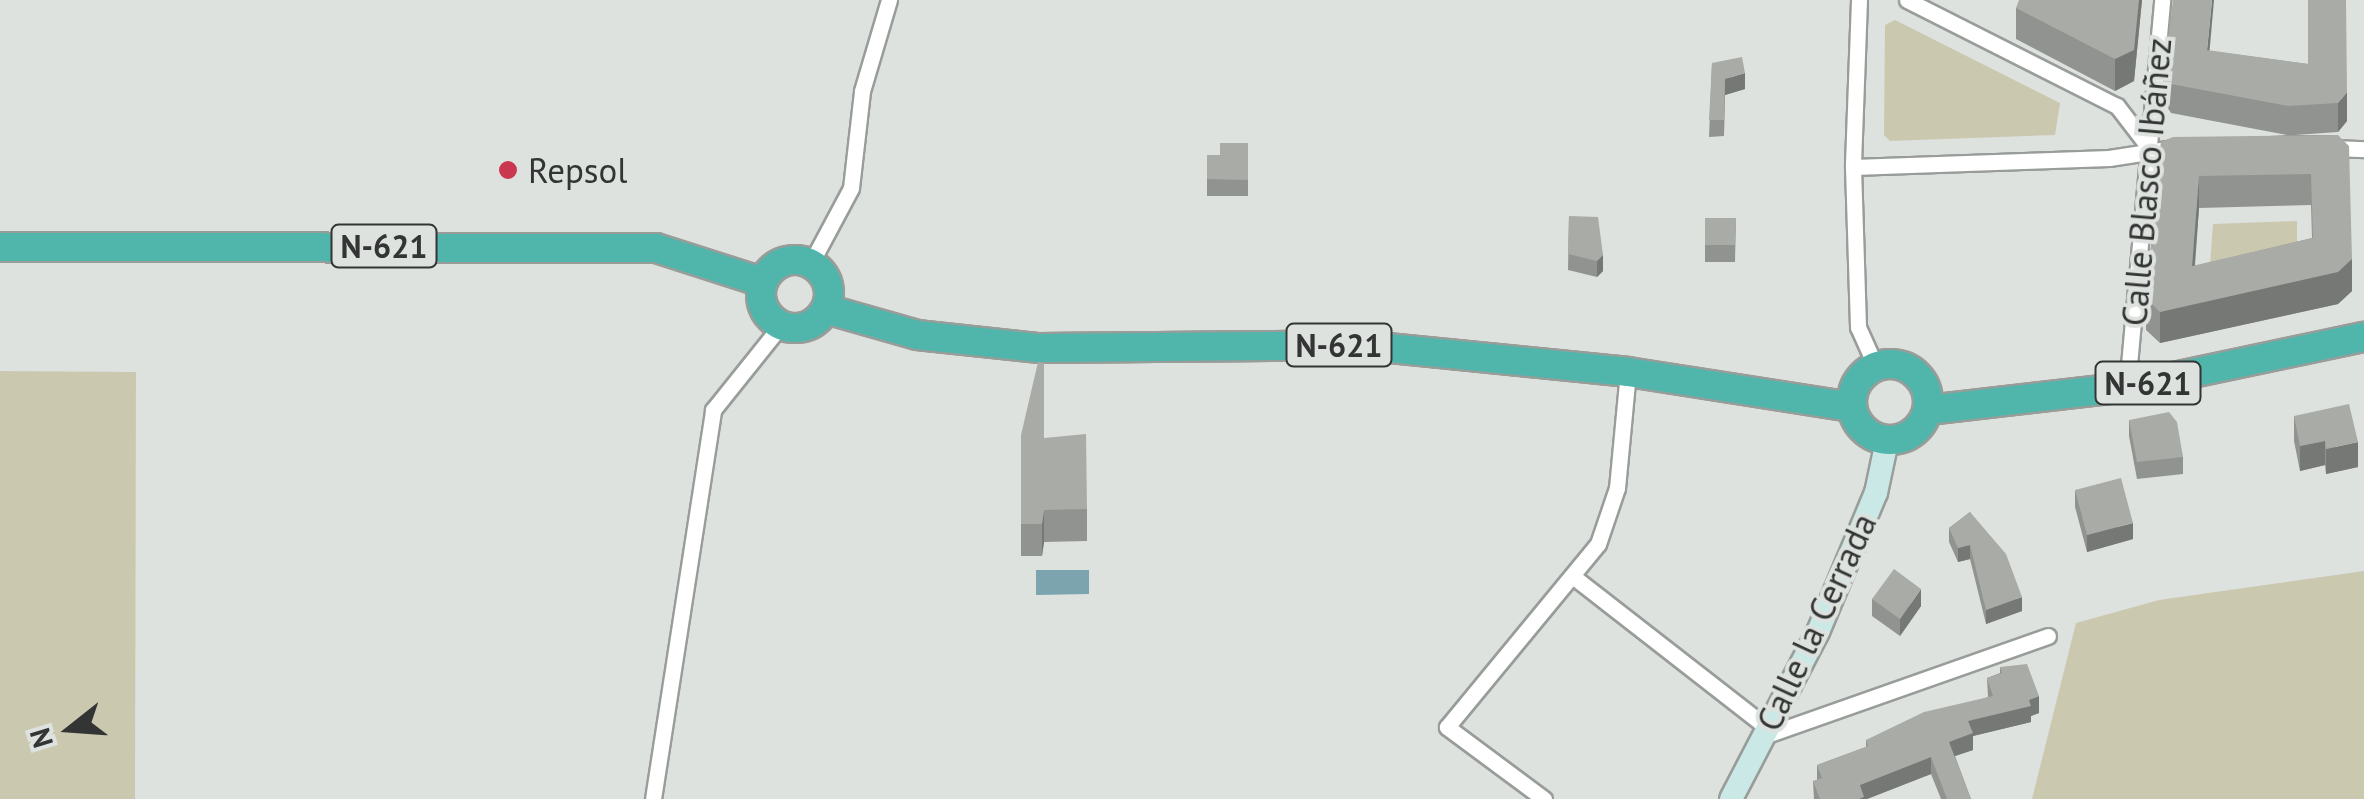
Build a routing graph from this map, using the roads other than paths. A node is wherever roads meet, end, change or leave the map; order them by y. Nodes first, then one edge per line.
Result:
1 (889, 0) edge
2 (1859, 0) edge
3 (1907, 0) edge
4 (2162, 0) edge
5 (2197, 148) edge
6 (2308, 148) edge
7 (2150, 149) junction
8 (2364, 149) edge
9 (1853, 168) junction
10 (0, 247) edge
11 (811, 263) junction
12 (762, 282) junction
13 (826, 309) junction
14 (781, 325) junction
15 (2364, 337) edge
16 (2128, 364) dead end
17 (1876, 367) junction
18 (1628, 372) junction
19 (1852, 407) junction
20 (1928, 410) junction
21 (1887, 440) junction
22 (1575, 578) junction
23 (2048, 636) dead end
24 (1766, 732) junction
25 (652, 799) edge
26 (1544, 799) edge
27 (1731, 799) edge

1 - 11 street
2 - 9 street
3 - 7 street
4 - 7 street, Calle Blasco Ibáñez
5 - 7 street
6 - 8 street
7 - 9 street
7 - 16 street, Calle Blasco Ibáñez
9 - 17 street
10 - 12 highway, N-621
11 - 12 highway
11 - 13 highway
12 - 14 highway
13 - 14 highway
13 - 18 highway, N-621
14 - 25 street
15 - 20 highway, N-621
17 - 19 highway
17 - 20 highway
18 - 19 highway, N-621
18 - 22 street
19 - 21 highway
20 - 21 highway
21 - 24 street, Calle la Cerrada
22 - 24 street
22 - 26 street
23 - 24 street
24 - 27 street, Calle la Cerrada

